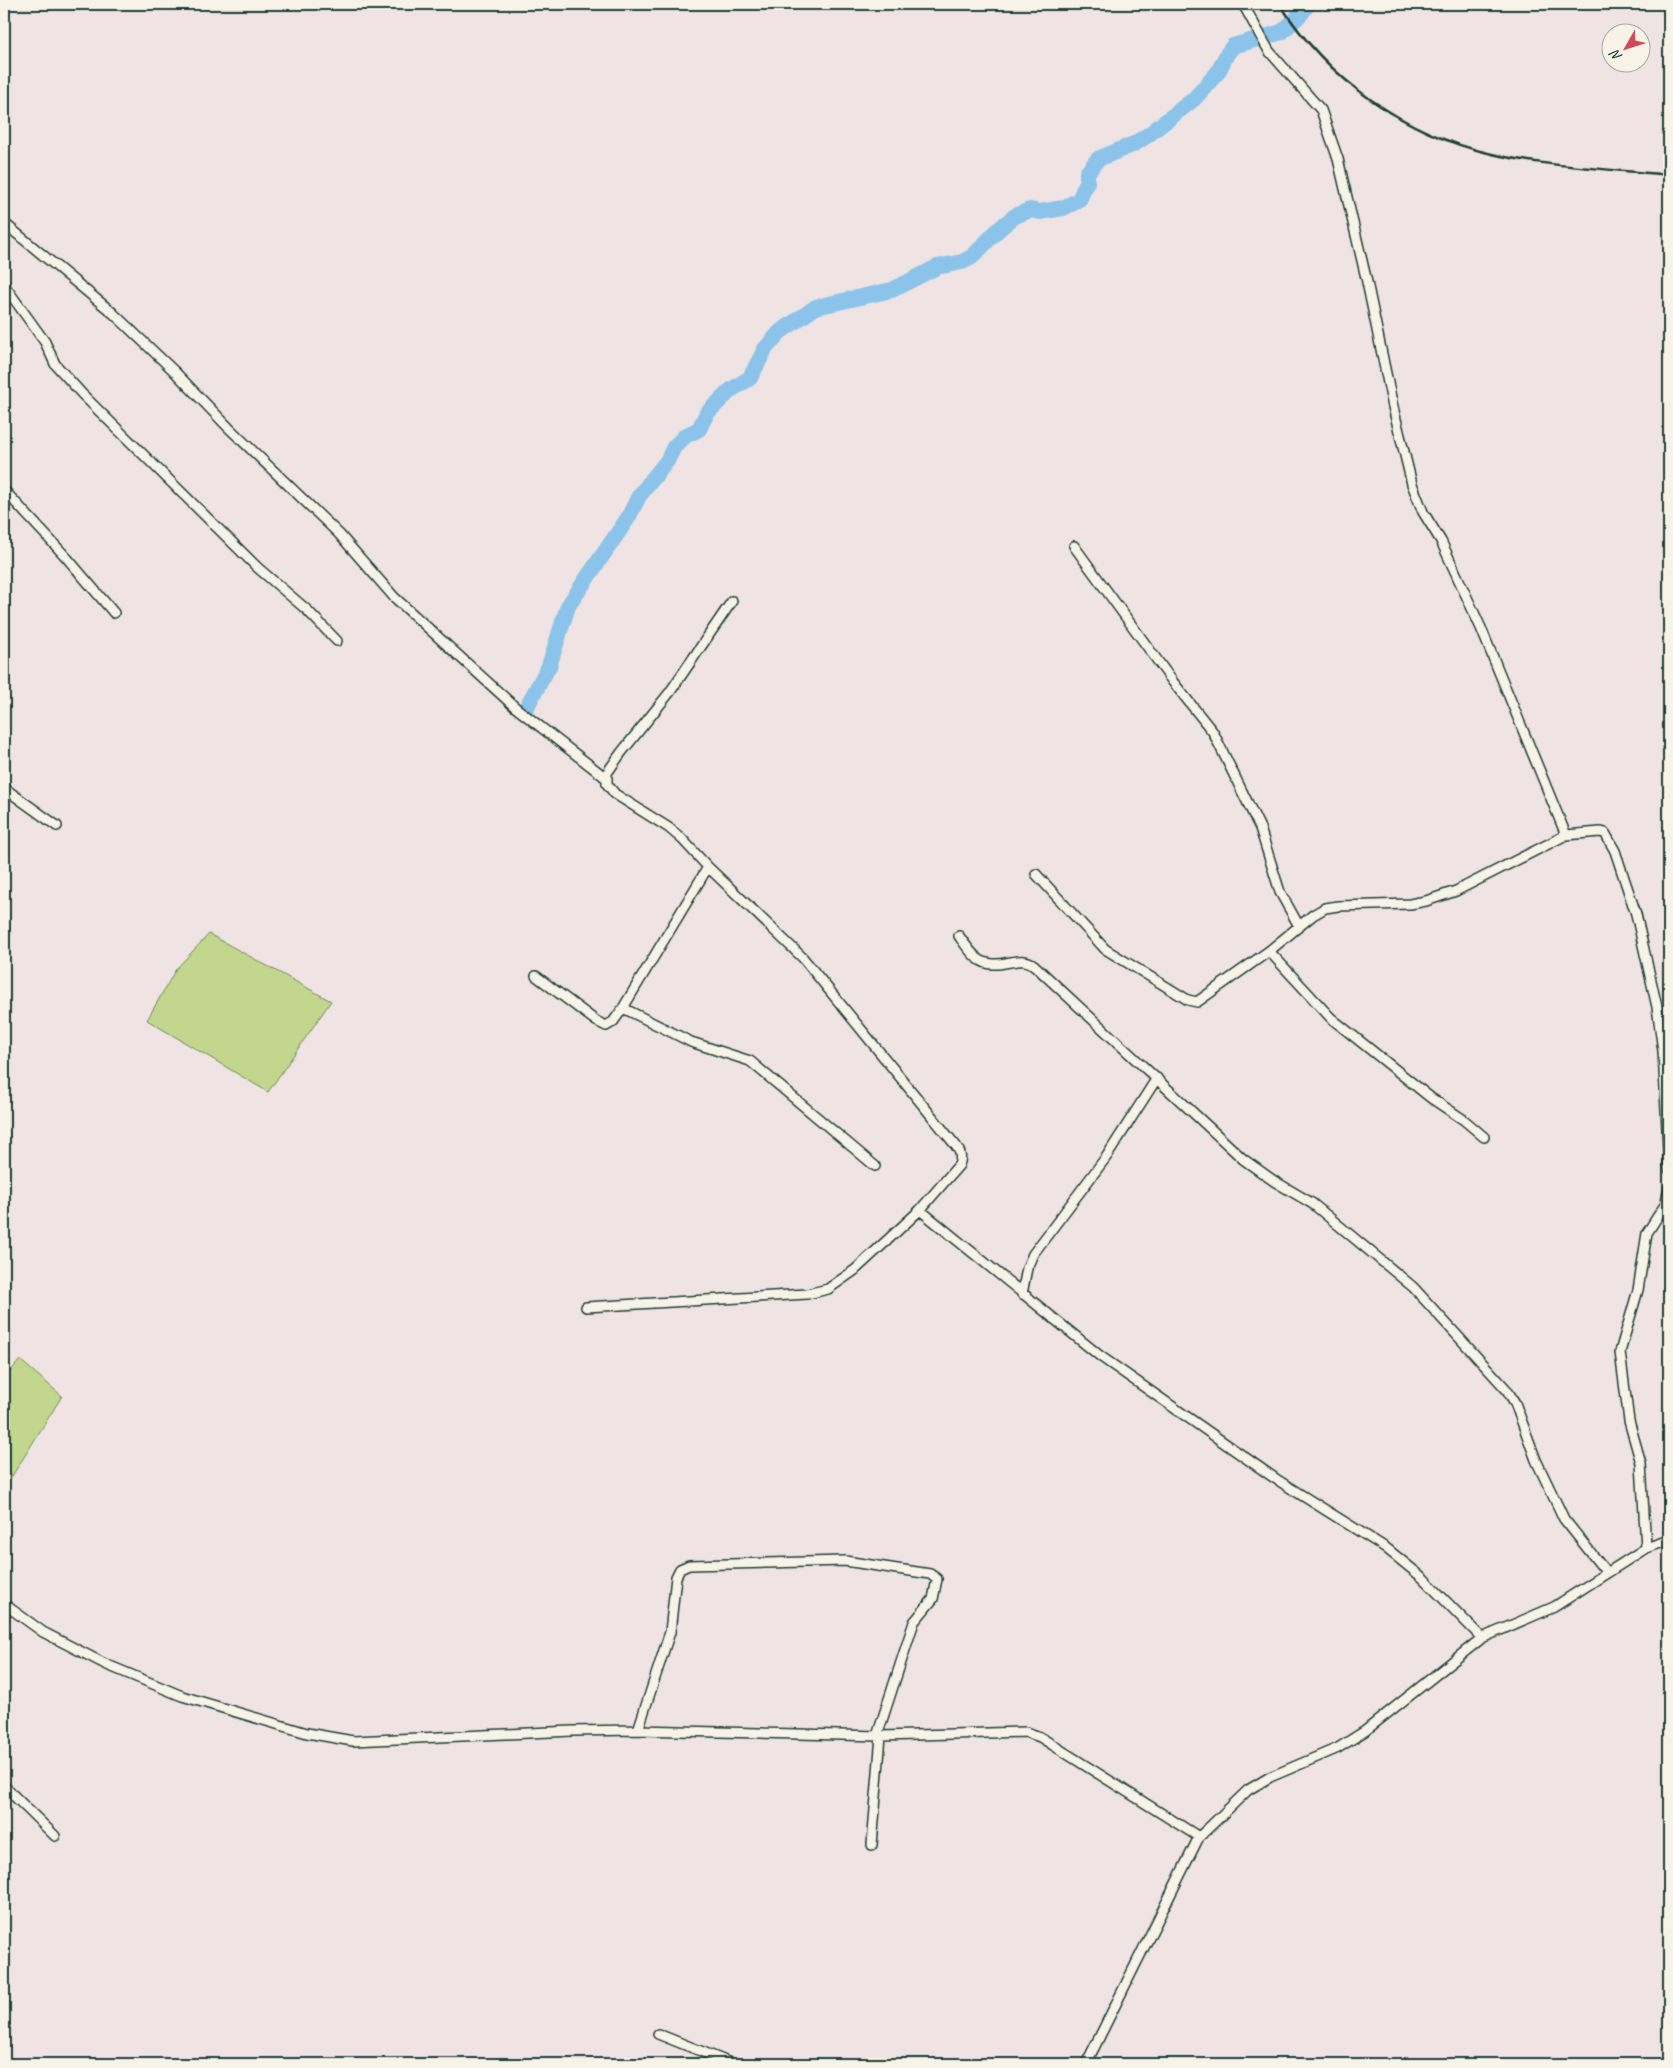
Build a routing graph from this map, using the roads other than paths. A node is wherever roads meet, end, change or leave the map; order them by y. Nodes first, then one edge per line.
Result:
1 (1243, 4) edge
2 (4, 223) edge
3 (4, 285) edge
4 (4, 490) edge
5 (1074, 546) dead end
6 (732, 601) dead end
7 (114, 614) dead end
8 (337, 640) dead end
9 (606, 778) junction
10 (4, 788) edge
11 (57, 826) dead end
12 (1566, 835) junction
13 (708, 867) junction
14 (1036, 874) dead end
15 (1299, 926) junction
16 (959, 936) dead end
17 (1269, 951) junction
18 (536, 976) dead end
19 (623, 1008) junction
20 (1157, 1078) junction
21 (1484, 1137) dead end
22 (876, 1166) dead end
23 (1669, 1169) edge
24 (1669, 1189) edge
25 (920, 1210) junction
26 (1022, 1294) junction
27 (586, 1307) dead end
28 (1669, 1540) edge
29 (1646, 1548) junction
30 (1607, 1573) junction
31 (4, 1604) edge
32 (1482, 1638) junction
33 (638, 1730) junction
34 (879, 1736) junction
35 (4, 1786) edge
36 (55, 1836) dead end
37 (1199, 1836) junction
38 (872, 1845) dead end
39 (658, 2034) dead end
40 (733, 2064) edge
41 (1086, 2064) edge

1 - 12 street
2 - 9 street
3 - 8 street
4 - 7 street
5 - 15 street
6 - 9 street
9 - 13 street
10 - 11 street
12 - 15 street
12 - 23 street
13 - 19 street
13 - 25 street
14 - 17 street
15 - 17 street
16 - 20 street
17 - 21 street
18 - 19 street
19 - 22 street
20 - 26 street
20 - 30 street
24 - 29 street
25 - 26 street
25 - 27 street
26 - 32 street
28 - 29 street
29 - 30 street
30 - 32 street
31 - 33 street
32 - 37 street
33 - 34 street
33 - 34 street
34 - 37 street
34 - 38 street
35 - 36 street
37 - 41 street
39 - 40 street

